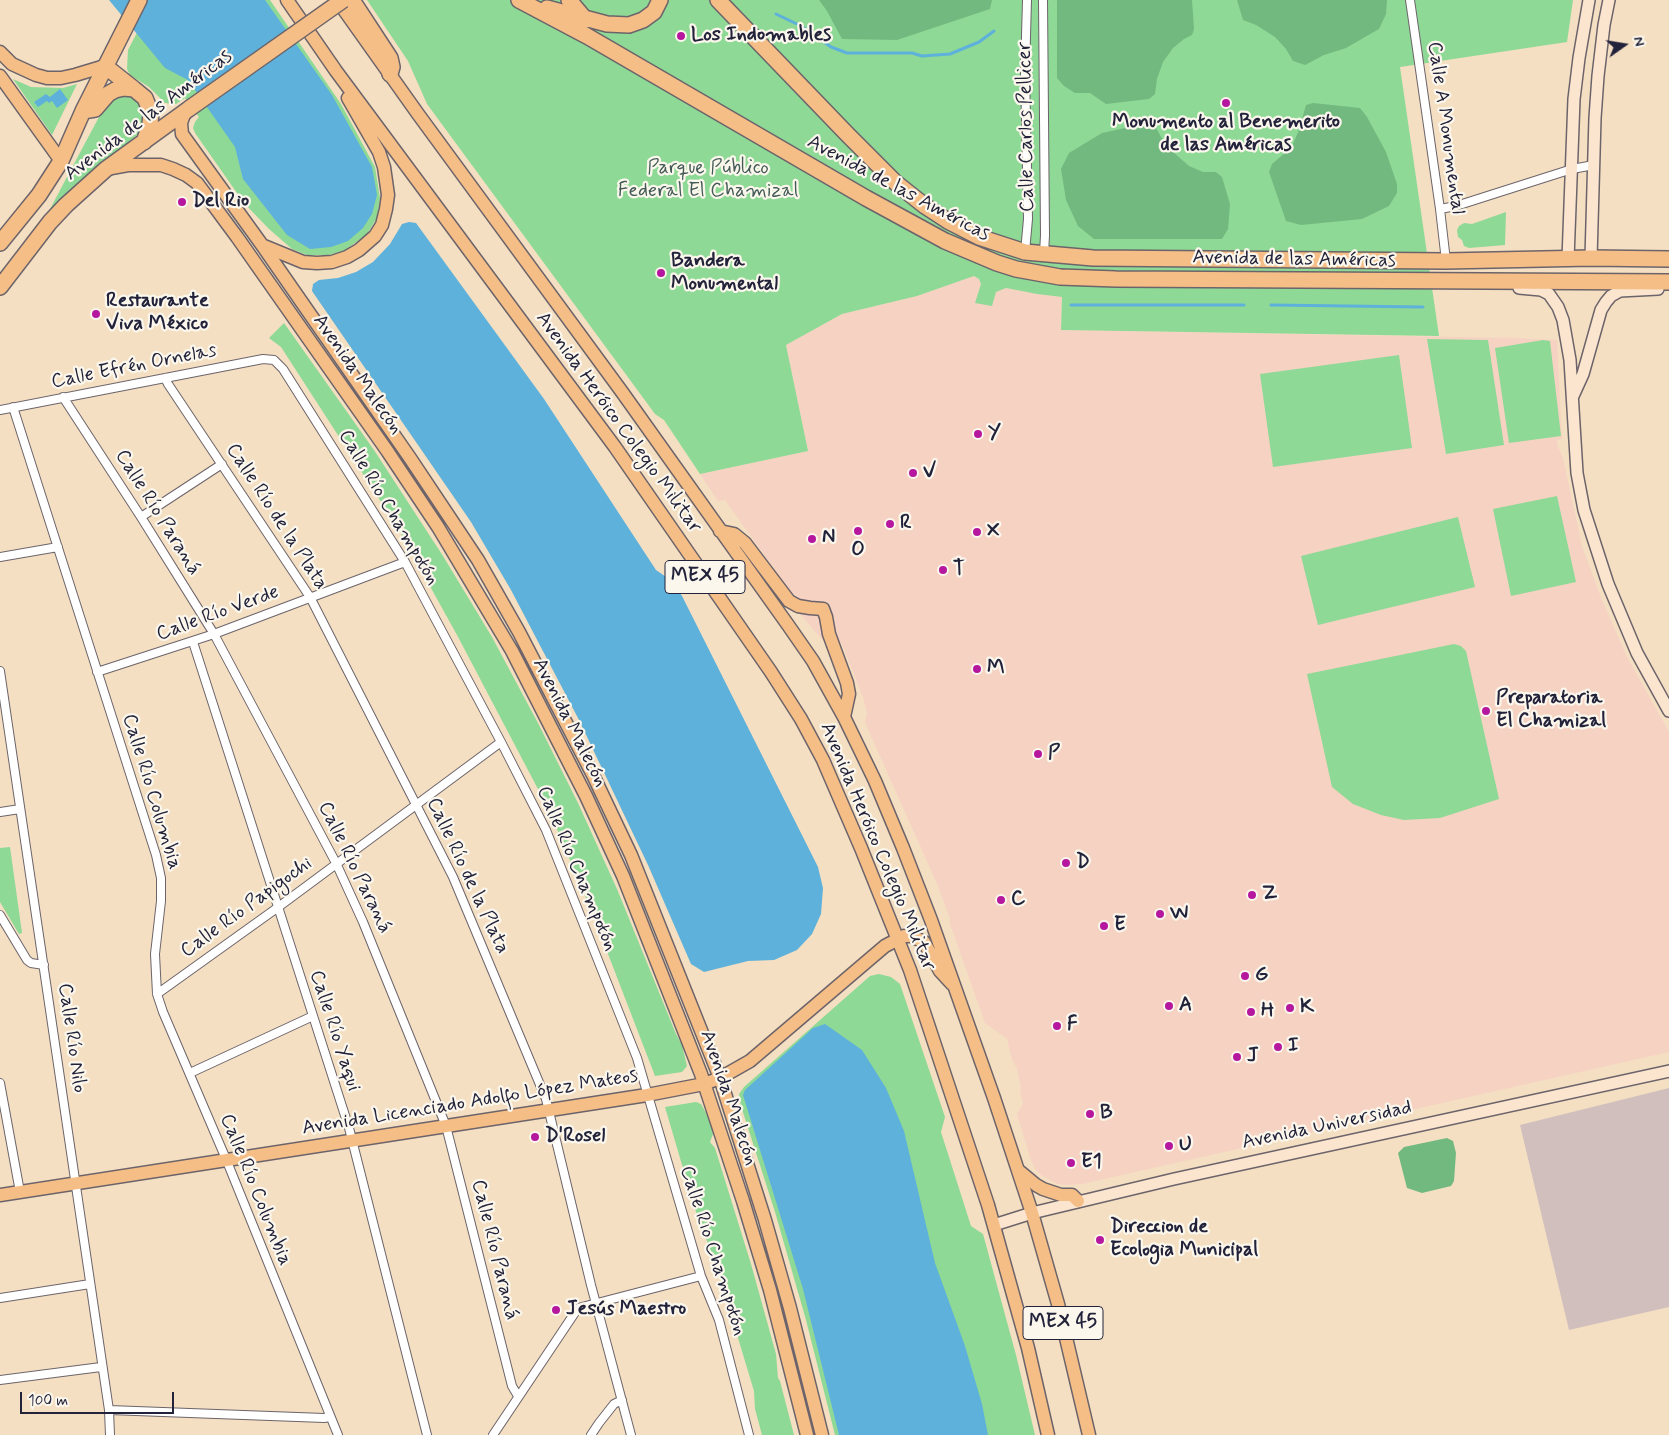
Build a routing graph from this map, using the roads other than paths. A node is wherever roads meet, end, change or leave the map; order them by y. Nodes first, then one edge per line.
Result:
1 (139, 0) edge
2 (287, 0) edge
3 (338, 0) edge
4 (343, 0) edge
5 (352, 0) edge
6 (519, 0) edge
7 (569, 0) edge
8 (660, 0) edge
9 (718, 0) edge
10 (1027, 0) edge
11 (1043, 0) edge
12 (1410, 0) edge
13 (1589, 0) edge
14 (1609, 0) edge
15 (585, 18) junction
16 (602, 46) junction
17 (0, 52) edge
18 (105, 66) junction
19 (336, 70) junction
20 (390, 74) junction
21 (0, 76) edge
22 (134, 89) junction
23 (187, 110) junction
24 (83, 111) junction
25 (144, 142) junction
26 (61, 161) junction
27 (1594, 165) junction
28 (106, 169) junction
29 (1572, 169) junction
30 (39, 195) junction
31 (1440, 209) junction
32 (50, 222) junction
33 (0, 243) edge
34 (262, 245) junction
35 (1025, 252) junction
36 (1044, 254) junction
37 (1591, 258) junction
38 (1568, 259) junction
39 (1667, 259) edge
40 (1446, 261) junction
41 (1327, 280) junction
42 (1447, 281) junction
43 (1669, 282) edge
44 (0, 288) edge
45 (1669, 288) edge
46 (274, 360) joint
47 (165, 378) junction
48 (63, 397) junction
49 (1572, 400) junction
50 (13, 407) junction
51 (0, 410) edge
52 (222, 464) junction
53 (141, 517) junction
54 (720, 531) junction
55 (58, 547) junction
56 (0, 557) edge
57 (405, 562) junction
58 (310, 597) junction
59 (214, 634) junction
60 (193, 642) junction
61 (0, 671) edge
62 (98, 672) junction
63 (1669, 711) edge
64 (844, 717) junction
65 (501, 742) junction
66 (416, 804) junction
67 (20, 809) junction
68 (0, 812) edge
69 (336, 863) junction
70 (278, 908) junction
71 (0, 915) edge
72 (898, 938) junction
73 (44, 965) junction
74 (955, 987) junction
75 (157, 994) junction
76 (312, 1016) junction
77 (1669, 1070) edge
78 (190, 1073) junction
79 (720, 1078) junction
80 (0, 1083) edge
81 (704, 1084) junction
82 (648, 1095) junction
83 (549, 1110) junction
84 (446, 1126) junction
85 (352, 1140) junction
86 (226, 1159) junction
87 (1017, 1168) junction
88 (75, 1182) junction
89 (20, 1192) junction
90 (0, 1195) edge
91 (1078, 1201) junction
92 (1032, 1213) junction
93 (994, 1225) junction
94 (701, 1276) junction
95 (90, 1284) junction
96 (0, 1298) edge
97 (596, 1303) junction
98 (102, 1367) junction
99 (0, 1380) edge
100 (518, 1396) junction
101 (622, 1400) junction
102 (109, 1410) junction
103 (330, 1417) junction
104 (110, 1435) edge
105 (338, 1435) edge
106 (428, 1435) edge
107 (492, 1435) edge
108 (591, 1435) edge
109 (631, 1435) edge
110 (749, 1435) edge
111 (807, 1435) edge
112 (822, 1435) edge
113 (1048, 1435) edge
114 (1089, 1435) edge

1 - 18 highway, Avenida de las Américas
2 - 19 main road, Avenida Heróico Colegio Militar / MEX 45
3 - 20 main road, Avenida Heróico Colegio Militar / MEX 45
4 - 23 highway, Avenida de las Américas, bridge
5 - 20 highway
6 - 15 highway
6 - 16 highway, Avenida de las Américas
7 - 15 highway
8 - 15 highway
9 - 35 highway, Avenida de las Américas
10 - 35 street, Calle Carlos Pellicer
11 - 36 street, Calle Carlos Pellicer
12 - 31 street, Calle A Monumental
13 - 29 main road
14 - 27 main road
15 - 16 highway
16 - 41 highway, Avenida de las Américas
17 - 18 main road
18 - 22 highway
18 - 24 highway, Avenida de las Américas
19 - 34 main road
19 - 72 main road, Avenida Heróico Colegio Militar / MEX 45
20 - 54 main road, Avenida Heróico Colegio Militar / MEX 45
21 - 26 main road
22 - 24 highway
22 - 25 highway
23 - 25 highway, Avenida de las Américas
23 - 34 main road, Avenida Malecón
24 - 26 highway, Avenida de las Américas
25 - 28 highway, Avenida de las Américas
26 - 30 highway, Avenida de las Américas
27 - 29 street
27 - 37 main road
28 - 32 highway, Avenida de las Américas
28 - 81 main road, Avenida Malecón
29 - 31 street
29 - 38 main road
30 - 32 highway
30 - 33 highway, Avenida de las Américas
31 - 40 street, Calle A Monumental
32 - 44 highway, Avenida de las Américas
34 - 79 main road, Avenida Malecón
35 - 36 highway, Avenida de las Américas
36 - 40 highway, Avenida de las Américas
37 - 38 highway, Avenida de las Américas
37 - 39 highway, Avenida de las Américas
38 - 40 highway, Avenida de las Américas
40 - 41 highway
41 - 42 highway, Avenida de las Américas
42 - 43 highway, Avenida de las Américas
42 - 49 main road
45 - 49 main road
46 - 47 street, Calle Efrén Ornelas
46 - 57 street, Calle Río Champotón
47 - 48 street, Calle Efrén Ornelas
47 - 52 street, Calle Río de la Plata
48 - 50 street, Calle Efrén Ornelas
48 - 53 street, Calle Río Paraná
49 - 63 main road
50 - 51 street, Calle Efrén Ornelas
50 - 55 street, Calle Río Columbia
52 - 53 street
52 - 58 street, Calle Río de la Plata
53 - 59 street, Calle Río Paraná
54 - 64 main road, Avenida Heróico Colegio Militar / MEX 45
54 - 64 main road
55 - 56 street
55 - 62 street, Calle Río Columbia
57 - 58 street, Calle Río Verde
57 - 65 street, Calle Río Champotón
58 - 59 street, Calle Río Verde
58 - 66 street, Calle Río de la Plata
59 - 60 street, Calle Río Verde
59 - 69 street, Calle Río Paraná
60 - 62 street, Calle Río Verde
60 - 70 street, Calle Río Yaqui
61 - 67 street, Calle Río Nilo
62 - 75 street, Calle Río Columbia
64 - 74 main road, Avenida Heróico Colegio Militar / MEX 45
65 - 66 street, Calle Río Papigochi
65 - 82 street, Calle Río Champotón
66 - 69 street, Calle Río Papigochi
66 - 83 street, Calle Río de la Plata
67 - 68 street
67 - 73 street, Calle Río Nilo
69 - 70 street, Calle Río Papigochi
69 - 84 street, Calle Río Paraná
70 - 75 street, Calle Río Papigochi
70 - 76 street, Calle Río Yaqui
71 - 73 street
72 - 74 main road
72 - 79 main road, Avenida Licenciado Adolfo López Mateos
72 - 93 main road, Avenida Heróico Colegio Militar / MEX 45
73 - 88 street, Calle Río Nilo
74 - 87 main road, Avenida Heróico Colegio Militar / MEX 45
75 - 78 street, Calle Río Columbia
76 - 78 street
76 - 85 street, Calle Río Yaqui
77 - 91 main road, Avenida Universidad
78 - 86 street, Calle Río Columbia
79 - 81 main road, Avenida Licenciado Adolfo López Mateos
79 - 112 main road, Avenida Malecón
80 - 89 street
81 - 82 main road, Avenida Licenciado Adolfo López Mateos
81 - 111 main road, Avenida Malecón
82 - 83 main road, Avenida Licenciado Adolfo López Mateos
82 - 94 street, Calle Río Champotón
83 - 84 main road, Avenida Licenciado Adolfo López Mateos
83 - 97 street, Calle Río de la Plata
84 - 85 main road, Avenida Licenciado Adolfo López Mateos
84 - 100 street, Calle Río Paraná
85 - 86 main road, Avenida Licenciado Adolfo López Mateos
85 - 106 street, Calle Río Yaqui
86 - 88 main road, Avenida Licenciado Adolfo López Mateos
86 - 103 street, Calle Río Columbia
87 - 91 main road
87 - 92 main road, Avenida Heróico Colegio Militar / MEX 45
88 - 89 main road, Avenida Licenciado Adolfo López Mateos
88 - 95 street, Calle Río Nilo
89 - 90 main road, Avenida Licenciado Adolfo López Mateos
91 - 92 main road, Avenida Universidad
92 - 93 main road, Avenida Universidad
92 - 114 main road, Avenida Heróico Colegio Militar / MEX 45
93 - 113 main road, Avenida Heróico Colegio Militar / MEX 45
94 - 97 street
94 - 110 street, Calle Río Champotón
95 - 96 street
95 - 98 street, Calle Río Nilo
97 - 100 street
97 - 101 street, Calle Río de la Plata
98 - 99 street
98 - 102 street, Calle Río Nilo
100 - 107 street
101 - 108 street
101 - 109 street, Calle Río de la Plata
102 - 103 street
102 - 104 street, Calle Río Nilo
103 - 105 street, Calle Río Columbia

